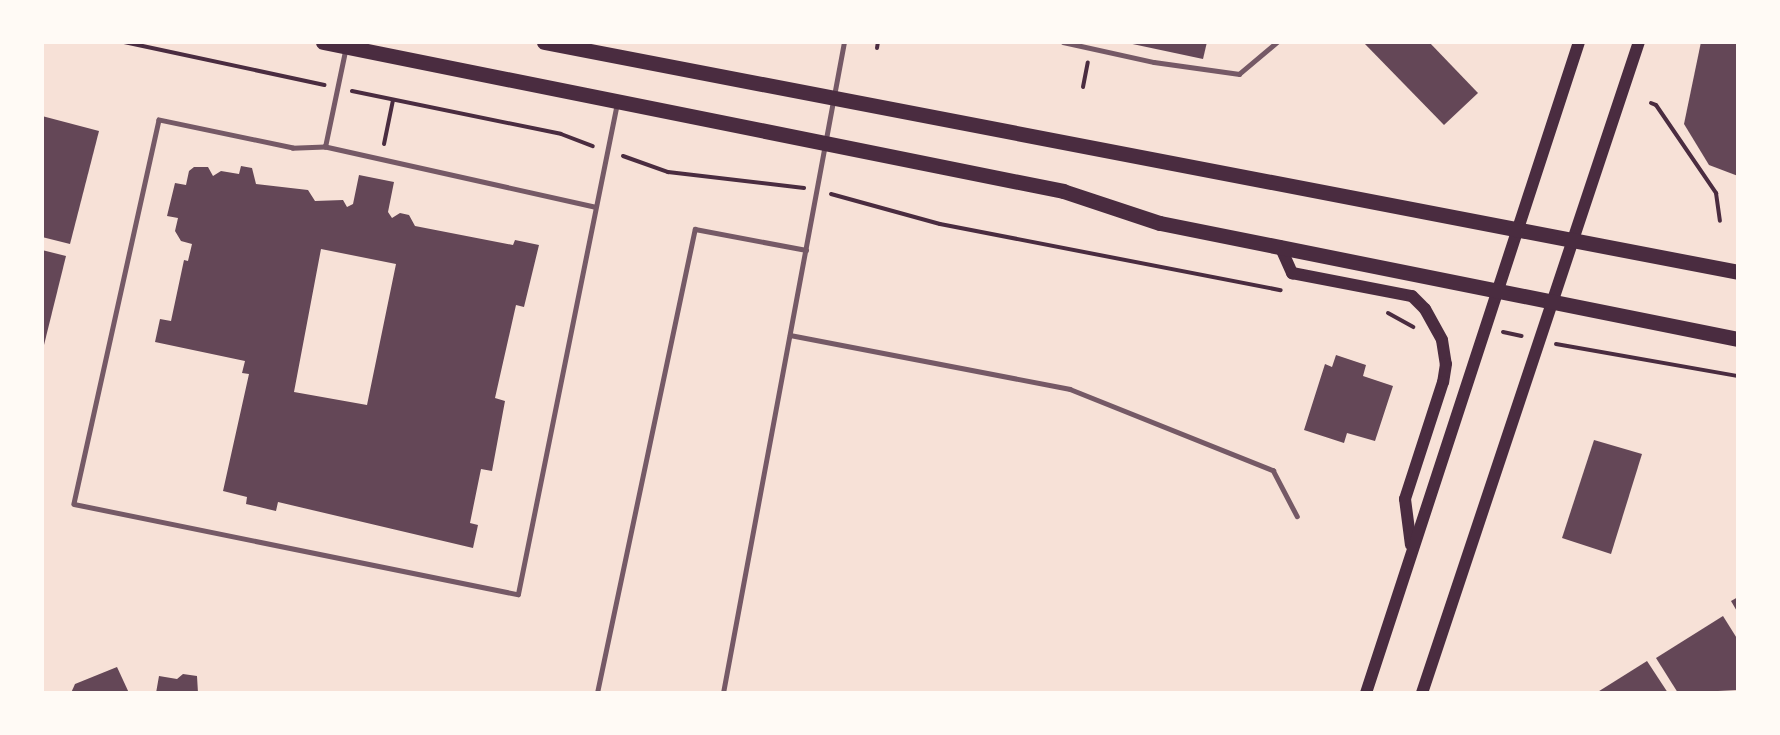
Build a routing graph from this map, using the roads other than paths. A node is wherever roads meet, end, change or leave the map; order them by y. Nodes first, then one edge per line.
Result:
1 (323, 42) edge
2 (544, 42) edge
3 (844, 42) edge
4 (1063, 42) edge
5 (1277, 42) edge
6 (1579, 42) edge
7 (1639, 42) edge
8 (346, 44) edge
9 (834, 99) junction
10 (617, 104) junction
11 (825, 144) junction
12 (325, 147) junction
13 (594, 207) junction
14 (1517, 231) junction
15 (1575, 241) junction
16 (1280, 246) junction
17 (806, 250) junction
18 (1738, 272) edge
19 (1497, 290) junction
20 (1555, 302) junction
21 (790, 335) junction
22 (1738, 339) edge
23 (1297, 516) dead end
24 (1411, 549) junction
25 (597, 693) edge
26 (723, 693) edge
27 (1366, 693) edge
28 (1422, 693) edge

1 - 8 main road
2 - 9 main road
3 - 9 lane
4 - 5 lane
6 - 14 main road
7 - 15 main road
8 - 10 main road
8 - 12 lane
9 - 11 lane
9 - 14 main road
10 - 11 main road
10 - 13 lane
11 - 16 main road
11 - 17 lane
12 - 13 lane
12 - 13 lane
14 - 15 main road
14 - 19 main road
15 - 18 main road
15 - 20 main road
16 - 19 main road
16 - 24 main road
17 - 21 lane
17 - 25 lane
19 - 20 main road
19 - 24 main road
20 - 22 main road
20 - 28 main road
21 - 23 lane
21 - 26 lane
24 - 27 main road

